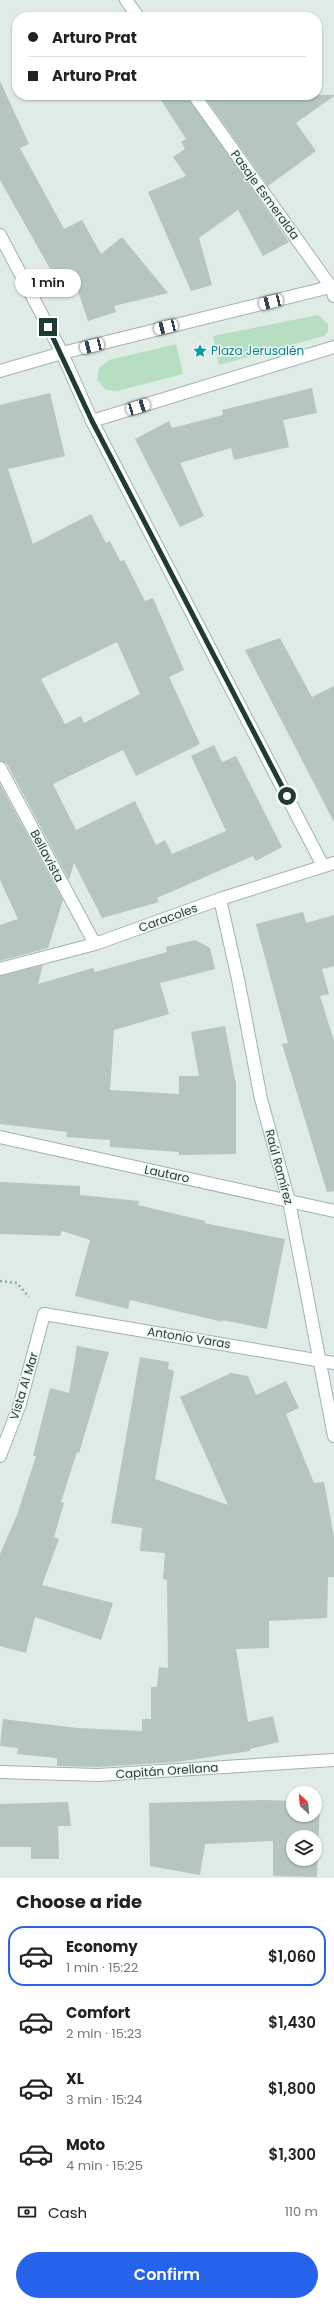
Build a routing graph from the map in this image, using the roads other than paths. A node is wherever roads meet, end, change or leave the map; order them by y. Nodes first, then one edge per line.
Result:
1 (126, 0) edge
2 (134, 12) edge
3 (198, 100) edge
4 (0, 235) edge
5 (333, 290) edge
6 (334, 347) edge
7 (62, 353) junction
8 (0, 372) edge
9 (92, 421) junction
10 (0, 768) edge
11 (328, 864) edge
12 (220, 899) junction
13 (94, 944) junction
14 (0, 969) edge
15 (0, 1137) edge
16 (289, 1201) junction
17 (334, 1211) edge
18 (44, 1314) joint
19 (321, 1360) junction
20 (334, 1363) edge
21 (334, 1436) edge
22 (0, 1456) edge
23 (334, 1760) edge
24 (0, 1772) edge

1 - 2 street
3 - 5 street, Pasaje Esmeralda
4 - 7 street
5 - 7 street
6 - 9 street
7 - 8 street
7 - 9 street
9 - 11 street
10 - 13 street, Bellavista
11 - 12 street, Caracoles
12 - 13 street, Caracoles
12 - 16 street, Raúl Ramírez
13 - 14 street, Caracoles
15 - 16 street, Lautaro
16 - 17 street, Lautaro
16 - 19 street, Raúl Ramírez
18 - 19 street, Antonio Varas
18 - 22 street, Vista Al Mar
19 - 20 street, Antonio Varas
19 - 21 street, Raúl Ramírez
23 - 24 street, Capitán Orellana

